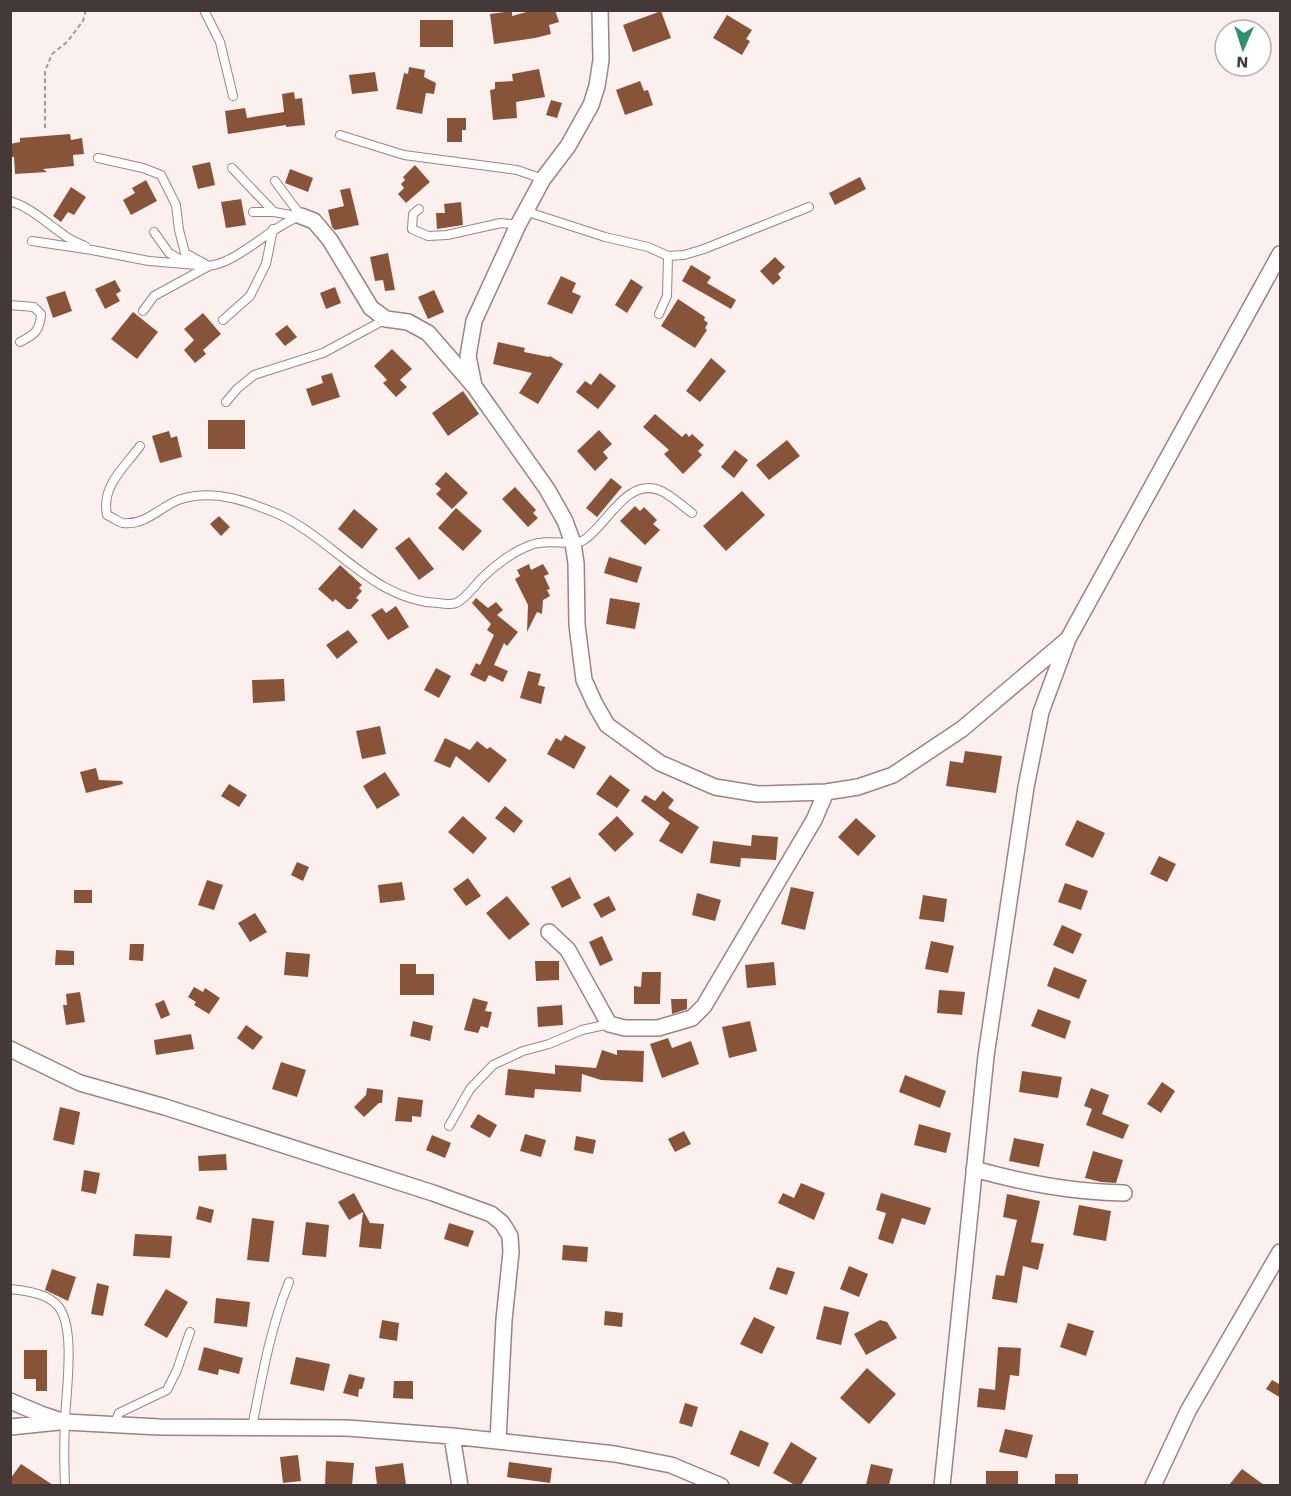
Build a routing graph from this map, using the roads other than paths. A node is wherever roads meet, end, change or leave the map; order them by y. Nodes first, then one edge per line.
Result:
1 (204, 10) edge
2 (600, 10) edge
3 (233, 96) dead end
4 (340, 135) dead end
5 (98, 158) dead end
6 (232, 168) dead end
7 (543, 179) junction
8 (275, 181) dead end
9 (10, 201) edge
10 (809, 207) dead end
11 (419, 209) dead end
12 (253, 212) dead end
13 (274, 212) junction
14 (301, 216) junction
15 (522, 218) junction
16 (273, 229) junction
17 (154, 232) dead end
18 (32, 241) dead end
19 (92, 250) junction
20 (1281, 254) edge
21 (668, 256) junction
22 (209, 266) junction
23 (10, 305) edge
24 (143, 311) dead end
25 (659, 314) dead end
26 (386, 319) junction
27 (223, 321) dead end
28 (20, 342) dead end
29 (474, 386) junction
30 (226, 402) dead end
31 (140, 446) dead end
32 (692, 513) dead end
33 (573, 543) junction
34 (1068, 639) junction
35 (826, 792) junction
36 (549, 932) dead end
37 (609, 1024) junction
38 (10, 1049) edge
39 (449, 1126) dead end
40 (974, 1169) junction
41 (1124, 1193) dead end
42 (1281, 1252) edge
43 (289, 1282) dead end
44 (10, 1289) edge
45 (190, 1332) dead end
46 (10, 1401) edge
47 (65, 1422) junction
48 (114, 1425) junction
49 (10, 1427) edge
50 (252, 1427) junction
51 (452, 1436) junction
52 (498, 1441) junction
53 (65, 1485) edge
54 (460, 1485) edge
55 (722, 1485) edge
56 (942, 1485) edge
57 (1153, 1485) edge

1 - 3 lane
2 - 7 street
4 - 7 lane
5 - 22 lane
6 - 13 lane
7 - 15 street
8 - 14 lane
9 - 19 lane
10 - 21 lane
11 - 15 lane
12 - 13 lane
13 - 14 lane
14 - 16 lane
14 - 26 street
15 - 21 lane
15 - 29 street
16 - 22 lane
16 - 27 lane
17 - 22 lane
18 - 19 lane
19 - 22 lane
20 - 34 street
21 - 25 lane
22 - 24 lane
23 - 28 lane
26 - 29 street
26 - 30 lane
29 - 33 street
31 - 33 lane
32 - 33 lane
33 - 35 street
34 - 35 street
34 - 40 street
35 - 37 street
36 - 37 street
37 - 39 lane
38 - 52 street
40 - 41 street
40 - 56 street
42 - 57 street
43 - 50 lane
44 - 47 lane
45 - 48 lane
46 - 47 street
47 - 48 street
47 - 49 street
47 - 53 lane
48 - 50 street
50 - 51 street
51 - 52 street
51 - 54 street
52 - 55 street

